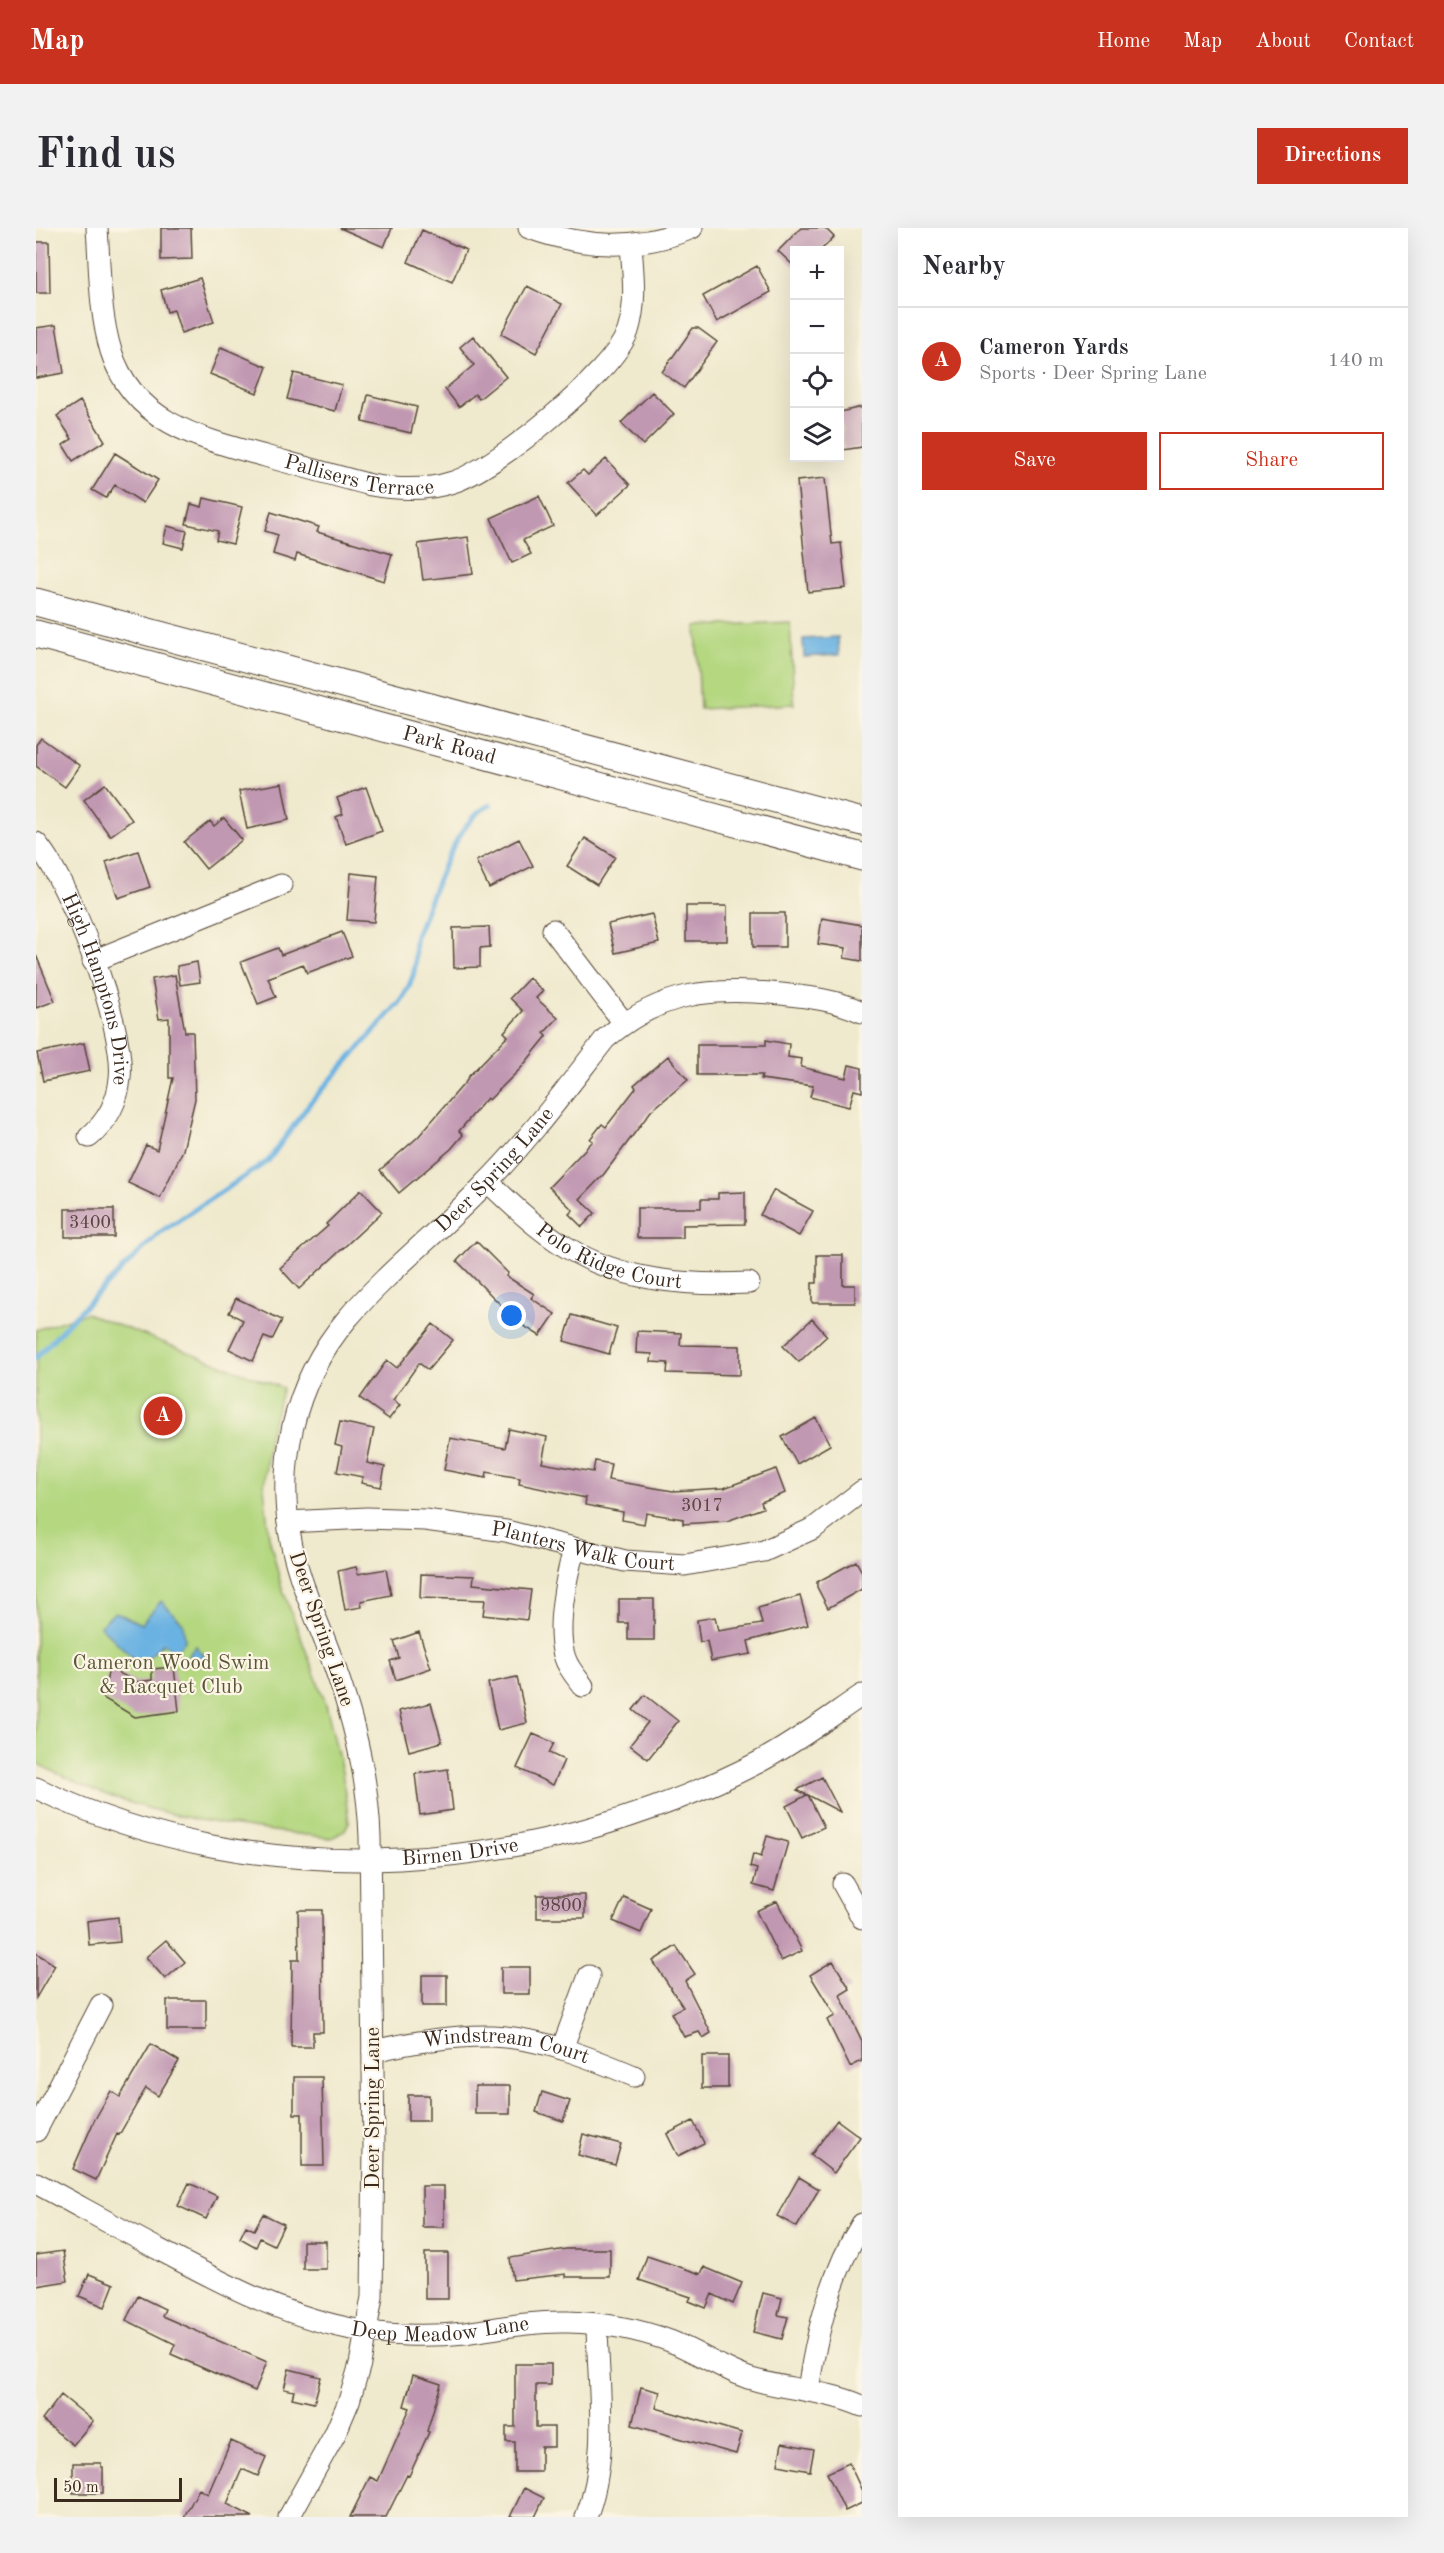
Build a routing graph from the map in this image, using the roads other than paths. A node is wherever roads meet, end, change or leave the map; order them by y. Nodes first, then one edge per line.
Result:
1 (98, 228) edge
2 (529, 228) edge
3 (692, 228) edge
4 (631, 245) junction
5 (36, 602) edge
6 (36, 634) edge
7 (862, 822) edge
8 (36, 843) edge
9 (862, 857) edge
10 (280, 885) dead end
11 (553, 930) dead end
12 (93, 961) junction
13 (862, 1012) edge
14 (624, 1023) junction
15 (89, 1137) dead end
16 (488, 1182) junction
17 (749, 1283) dead end
18 (862, 1491) edge
19 (288, 1522) junction
20 (574, 1550) junction
21 (583, 1686) dead end
22 (862, 1695) edge
23 (36, 1788) edge
24 (370, 1860) junction
25 (843, 1884) dead end
26 (862, 1918) edge
27 (589, 1976) dead end
28 (101, 2005) dead end
29 (562, 2049) junction
30 (373, 2051) junction
31 (634, 2076) dead end
32 (36, 2131) edge
33 (36, 2183) edge
34 (862, 2224) edge
35 (597, 2325) junction
36 (367, 2331) junction
37 (808, 2391) junction
38 (862, 2406) edge
39 (289, 2517) edge
40 (586, 2517) edge

1 - 4 street, Pallisers Terrace
2 - 4 street
3 - 4 street
5 - 7 main road, Park Road
6 - 9 main road, Park Road
8 - 12 street, High Hamptons Drive
10 - 12 street
11 - 14 street
12 - 15 street, High Hamptons Drive
13 - 14 street, Deer Spring Lane
14 - 16 street, Deer Spring Lane
16 - 17 street, Polo Ridge Court
16 - 19 street, Deer Spring Lane
18 - 20 street, Planters Walk Court
19 - 20 street, Planters Walk Court
19 - 24 street, Deer Spring Lane
20 - 21 street
22 - 24 street, Birnen Drive
23 - 24 street, Birnen Drive
24 - 30 street, Deer Spring Lane
25 - 26 street
27 - 29 street
28 - 32 street
29 - 30 street, Windstream Court
29 - 31 street, Windstream Court
30 - 36 street, Deer Spring Lane
33 - 36 street, Deep Meadow Lane
34 - 37 street
35 - 36 street, Deep Meadow Lane
35 - 37 street, Deep Meadow Lane
35 - 40 street
36 - 39 street, Deer Spring Lane
37 - 38 street, Deep Meadow Lane

